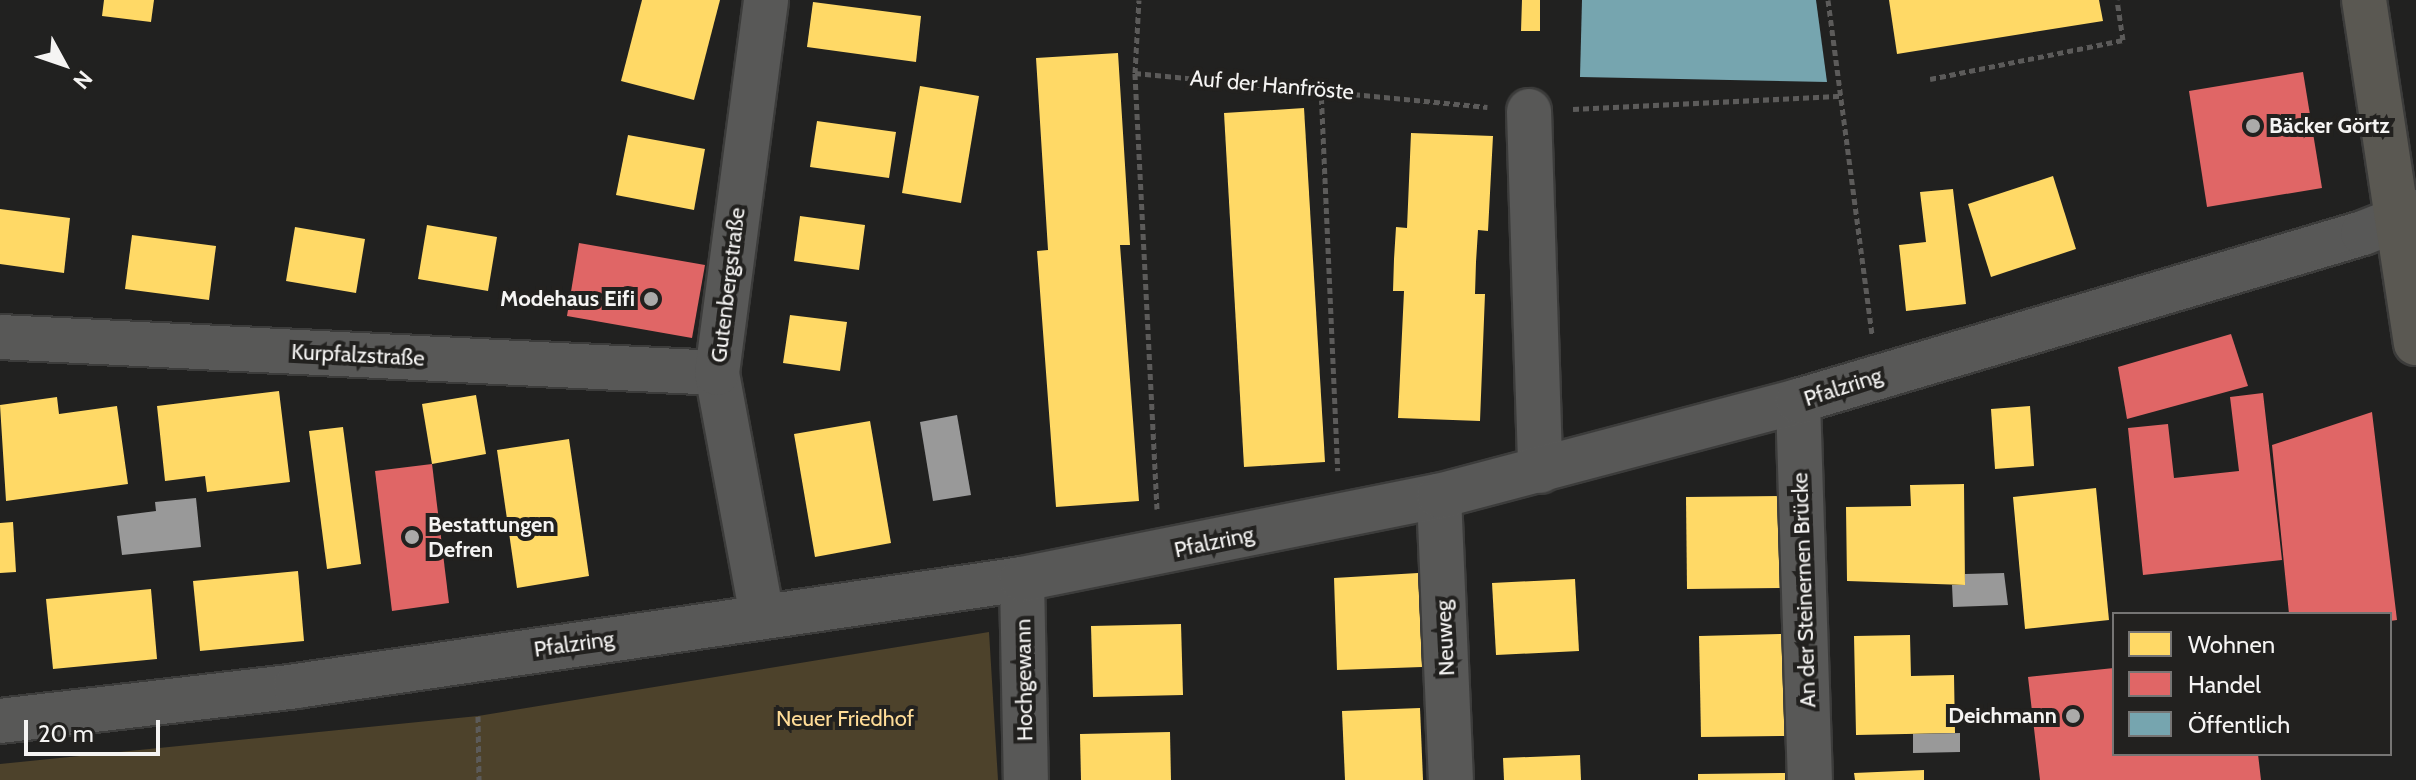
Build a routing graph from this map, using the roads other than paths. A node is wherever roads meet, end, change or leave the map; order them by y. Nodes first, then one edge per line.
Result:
1 (766, 0) edge
2 (2364, 0) edge
3 (1529, 111) road end
4 (2407, 216) edge
5 (0, 337) edge
6 (2416, 343) edge
7 (717, 373) junction
8 (1798, 401) junction
9 (1540, 471) junction
10 (1439, 496) junction
11 (1022, 579) junction
12 (762, 616) junction
13 (0, 721) edge
14 (1026, 780) edge
15 (1451, 780) edge
16 (1810, 780) edge

1 - 7 street, Gutenbergstraße
2 - 4 main road
3 - 9 street
4 - 6 main road
4 - 8 street, Pfalzring
5 - 7 street, Kurpfalzstraße
7 - 12 street, Gutenbergstraße
8 - 9 street, Pfalzring
8 - 16 street, An der Steinernen Brücke
9 - 10 street, Pfalzring
10 - 11 street, Pfalzring
10 - 15 street, Neuweg
11 - 12 street, Pfalzring
11 - 14 street, Hochgewann
12 - 13 street, Pfalzring

